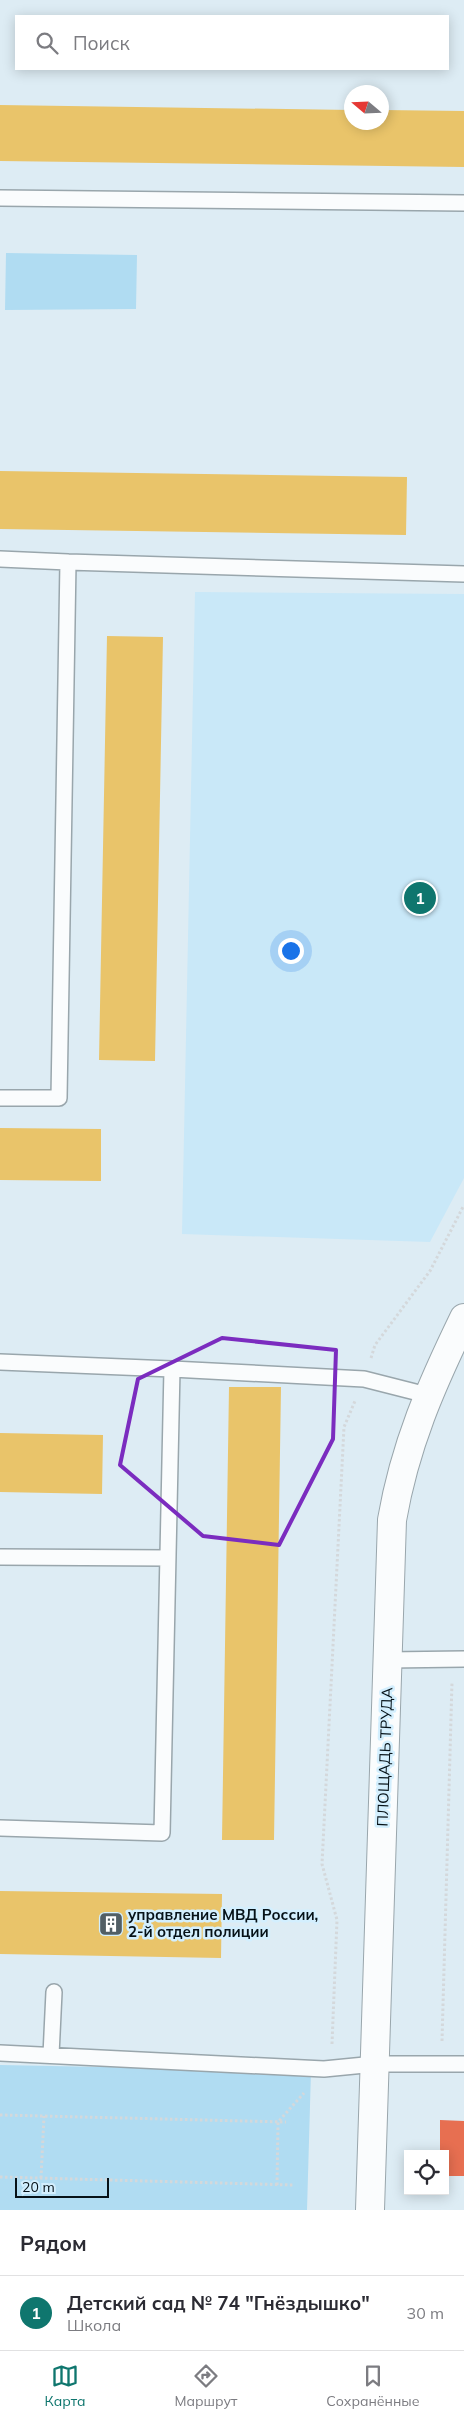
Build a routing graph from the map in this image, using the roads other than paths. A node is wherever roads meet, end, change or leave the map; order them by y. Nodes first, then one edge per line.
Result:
1 (0, 198) edge
2 (464, 203) edge
3 (0, 559) edge
4 (68, 562) junction
5 (464, 574) edge
6 (0, 1098) edge
7 (464, 1318) edge
8 (0, 1362) edge
9 (172, 1369) junction
10 (427, 1395) junction
11 (0, 1557) edge
12 (168, 1558) junction
13 (458, 1659) edge
14 (388, 1660) junction
15 (0, 1828) edge
16 (54, 1992) dead end
17 (0, 2053) edge
18 (51, 2055) junction
19 (375, 2064) junction
20 (464, 2064) edge
21 (370, 2210) edge

1 - 2 lane
3 - 4 lane
4 - 5 lane
4 - 6 lane
7 - 10 street, ПЛОЩАДЬ ТРУДА
8 - 9 lane
9 - 10 lane
9 - 12 lane
10 - 14 street, ПЛОЩАДЬ ТРУДА
11 - 12 lane
12 - 15 lane
13 - 14 lane
14 - 19 street, ПЛОЩАДЬ ТРУДА
16 - 18 lane
17 - 18 lane
18 - 19 lane
19 - 20 lane
19 - 21 street, ПЛОЩАДЬ ТРУДА

